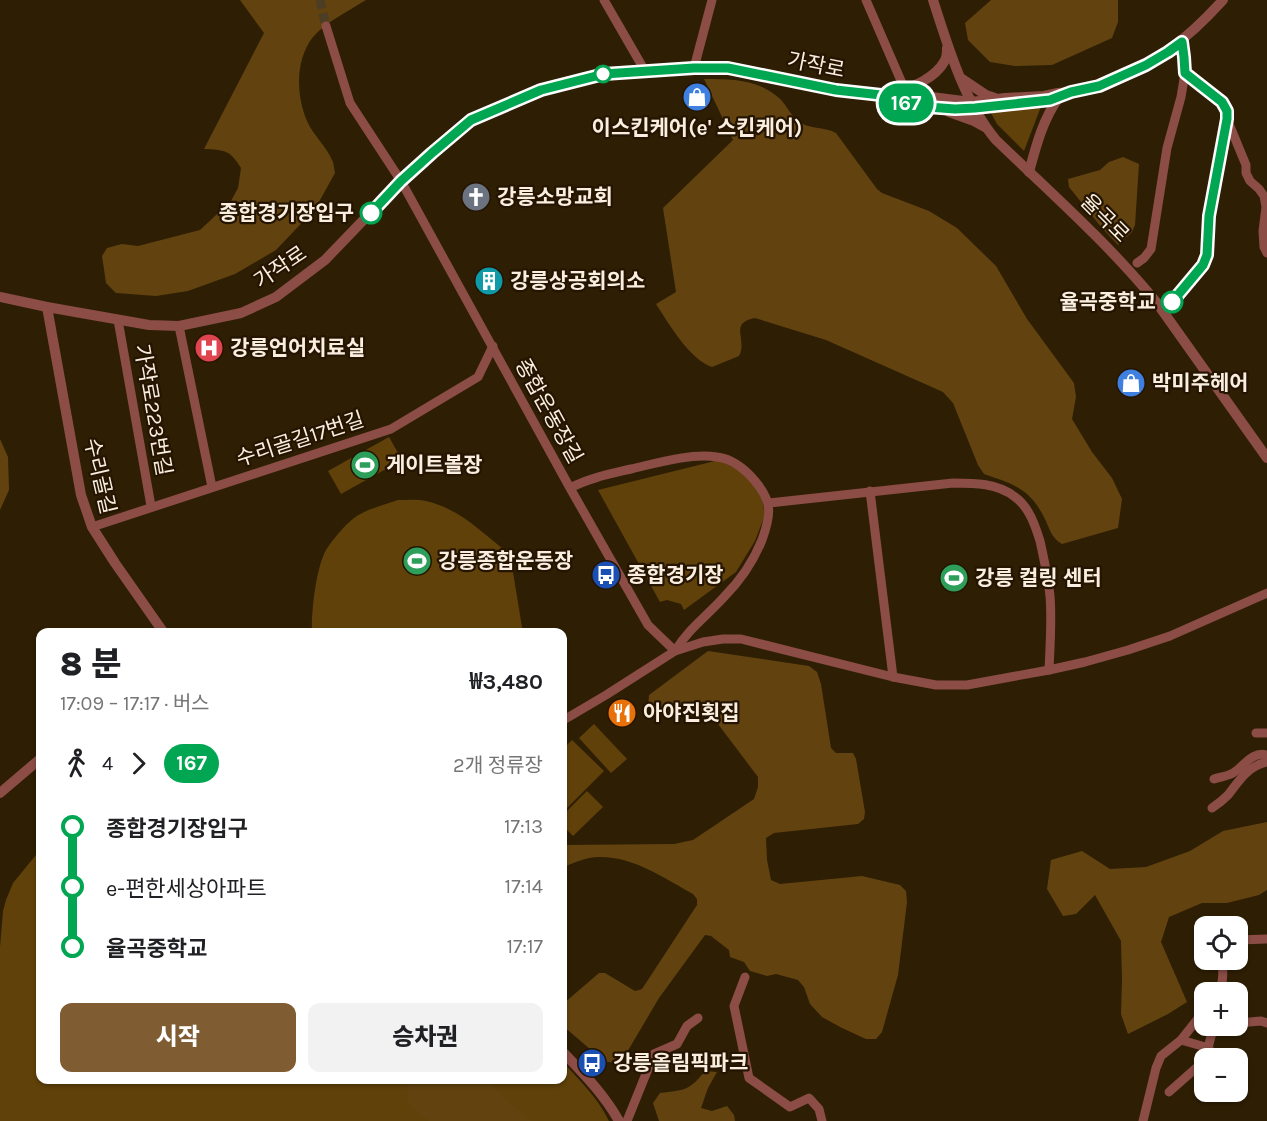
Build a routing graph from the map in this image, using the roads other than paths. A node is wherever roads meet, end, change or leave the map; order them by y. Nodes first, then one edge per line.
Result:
1 (604, 0) edge
2 (712, 0) edge
3 (866, 0) edge
4 (933, 0) edge
5 (1222, 0) edge
6 (326, 26) tunnel mouth
7 (1182, 42) junction
8 (948, 45) junction
9 (694, 68) junction
10 (645, 71) junction
11 (1185, 73) junction
12 (962, 79) junction
13 (905, 90) junction
14 (1071, 92) junction
15 (886, 95) junction
16 (1059, 97) junction
17 (998, 99) junction
18 (973, 105) junction
19 (914, 106) junction
20 (1227, 119) junction
21 (987, 129) junction
22 (1029, 172) junction
23 (401, 181) junction
24 (1267, 253) edge
25 (1137, 263) dead end
26 (0, 297) edge
27 (1170, 305) dead end
28 (46, 308) junction
29 (118, 320) junction
30 (179, 326) junction
31 (493, 346) junction
32 (1267, 458) edge
33 (212, 487) junction
34 (570, 488) junction
35 (870, 491) junction
36 (769, 503) junction
37 (151, 506) junction
38 (92, 527) junction
39 (1267, 593) edge
40 (160, 628) edge
41 (675, 651) junction
42 (1049, 670) junction
43 (893, 677) junction
44 (567, 718) edge
45 (1256, 733) dead end
46 (1267, 733) edge
47 (1267, 755) edge
48 (36, 762) edge
49 (1267, 762) edge
50 (1214, 778) dead end
51 (0, 793) edge
52 (1212, 807) dead end
53 (1267, 939) edge
54 (1248, 940) edge
55 (745, 977) dead end
56 (698, 1018) dead end
57 (1248, 1022) edge
58 (1267, 1023) edge
59 (1194, 1024) edge
60 (1212, 1036) edge
61 (1181, 1040) junction
62 (1209, 1048) joint
63 (567, 1056) edge
64 (1194, 1070) edge
65 (1169, 1092) dead end
66 (619, 1121) edge
67 (627, 1121) edge
68 (822, 1121) edge
69 (1143, 1121) edge

1 - 10 street
2 - 9 street
3 - 13 street
4 - 8 street, 율곡로
5 - 7 street, 가작로
6 - 23 street, 종합운동장길
7 - 11 street
7 - 14 street, 가작로
8 - 12 street, 율곡로
8 - 13 street
9 - 10 street, 가작로
9 - 15 street, 가작로
10 - 23 street, 가작로
11 - 20 street
11 - 25 street
12 - 17 street
12 - 18 street, 율곡로
13 - 15 street
14 - 16 street, 가작로
14 - 17 street, 가작로
15 - 18 street, 가작로
15 - 19 street, 가작로
16 - 18 street, 가작로
16 - 22 street
17 - 18 street, 가작로
18 - 19 street, 가작로
18 - 21 street, 율곡로
19 - 21 street
20 - 24 street
20 - 27 street
21 - 22 street, 율곡로
22 - 32 street, 율곡로
23 - 30 street, 가작로
23 - 31 street, 종합운동장길
26 - 28 street, 가작로
28 - 29 street, 가작로
28 - 38 street, 수리골길
29 - 30 street, 가작로
29 - 37 street, 가작로223번길
30 - 33 street
31 - 33 street, 수리골길17번길
31 - 34 street, 종합운동장길
33 - 37 street, 수리골길17번길
34 - 36 street
34 - 41 street, 종합운동장길
35 - 36 street
35 - 42 street
35 - 43 street
36 - 41 street
37 - 38 street, 수리골길17번길
38 - 40 street, 수리골길
39 - 42 street
41 - 43 street
41 - 44 street
42 - 43 street
45 - 46 street
47 - 50 street
48 - 51 street
49 - 52 street
53 - 54 street
55 - 68 street
56 - 67 street
57 - 58 street
59 - 61 street
60 - 62 street
61 - 62 street
61 - 69 street
63 - 66 street
64 - 65 street

